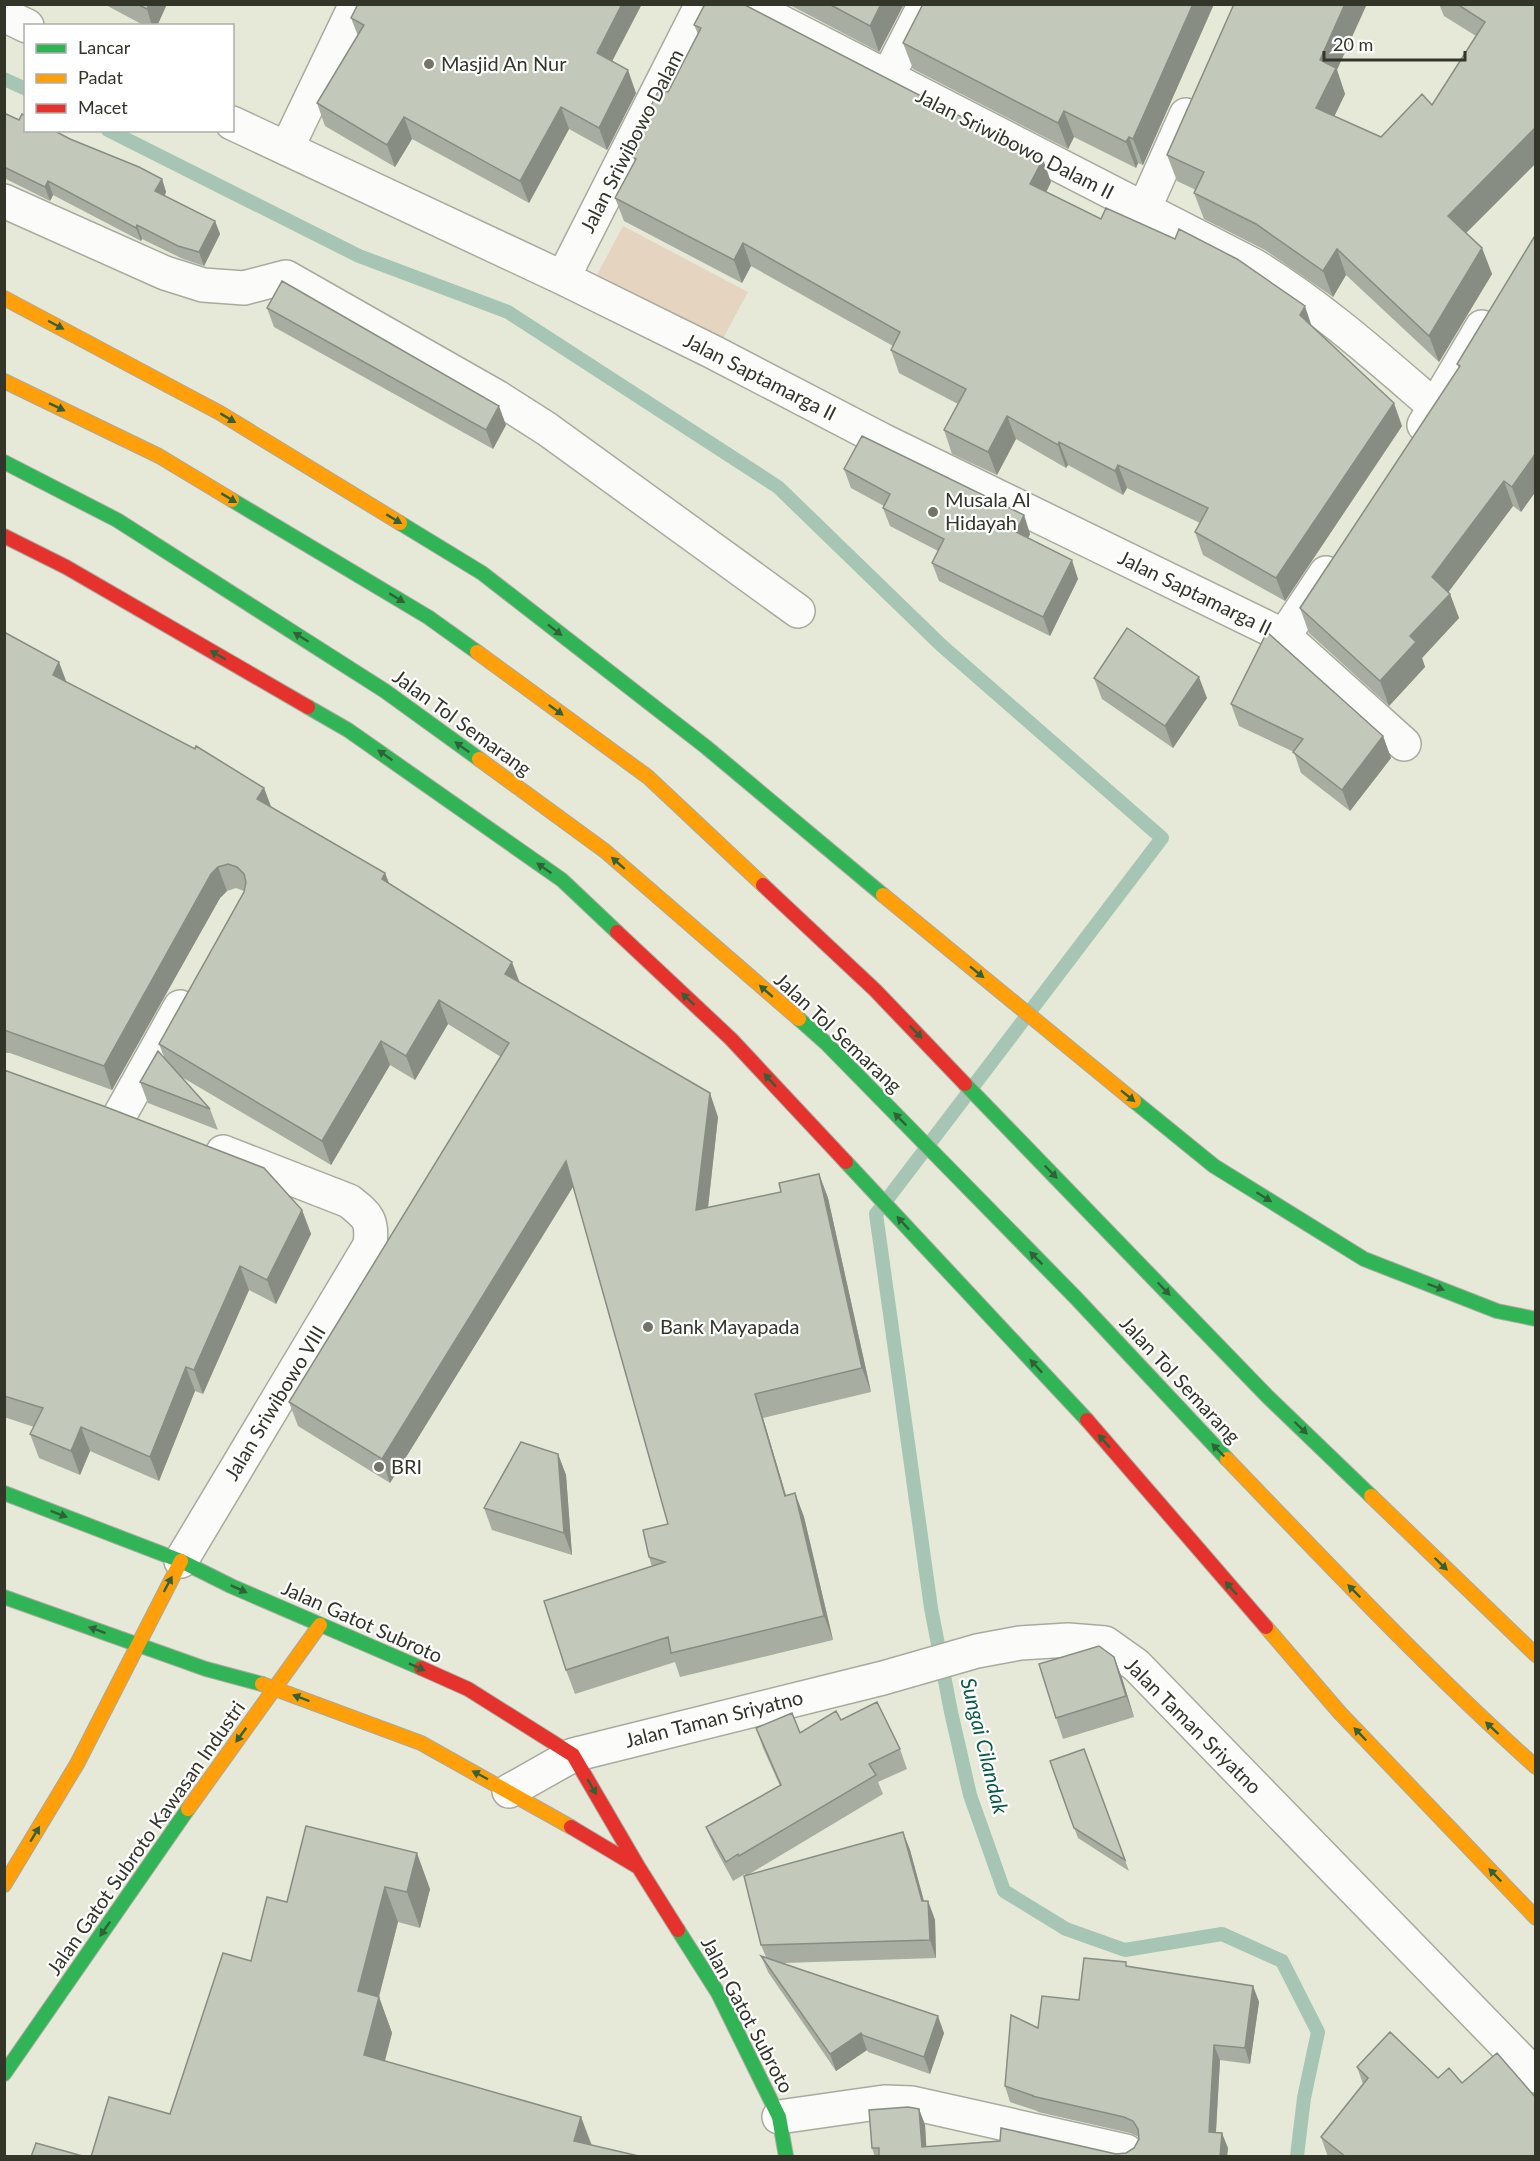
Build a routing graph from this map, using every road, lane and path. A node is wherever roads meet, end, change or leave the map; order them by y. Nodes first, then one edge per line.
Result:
1 (356, 4) edge
2 (702, 4) edge
3 (746, 4) edge
4 (925, 4) edge
5 (4, 15) edge
6 (24, 25) edge
7 (886, 78) junction
8 (1196, 91) edge
9 (234, 124) edge
10 (287, 148) junction
11 (4, 201) edge
12 (1144, 209) junction
13 (563, 278) junction
14 (4, 298) edge
15 (1499, 298) edge
16 (4, 381) edge
17 (1434, 406) junction
18 (1410, 450) edge
19 (4, 462) edge
20 (4, 536) edge
21 (1343, 548) edge
22 (798, 611) dead end
23 (1284, 636) junction
24 (1404, 744) dead end
25 (196, 979) edge
26 (90, 1101) edge
27 (122, 1113) junction
28 (154, 1125) edge
29 (197, 1142) edge
30 (1536, 1319) edge
31 (4, 1492) edge
32 (181, 1561) junction
33 (4, 1597) edge
34 (320, 1625) junction
35 (136, 1644) junction
36 (1536, 1655) edge
37 (276, 1688) junction
38 (573, 1755) junction
39 (1536, 1767) edge
40 (509, 1791) junction
41 (639, 1868) junction
42 (4, 1885) edge
43 (1536, 1917) edge
44 (4, 2074) edge
45 (1536, 2076) edge
46 (779, 2117) junction
47 (1126, 2151) edge
48 (786, 2157) edge

1 - 10 street
2 - 13 street, Jalan Sriwibowo Dalam
3 - 7 street, Jalan Sriwibowo Dalam II
4 - 7 street
5 - 6 street
7 - 12 street, Jalan Sriwibowo Dalam II
8 - 12 street
9 - 10 street, Jalan Saptamarga II
10 - 13 street, Jalan Saptamarga II
11 - 22 street
12 - 17 street, Jalan Sriwibowo Dalam II
13 - 23 street, Jalan Saptamarga II
14 -> 30 main road
15 - 17 street
16 -> 36 main road
17 - 18 street
39 -> 19 main road, Jalan Tol Semarang
43 -> 20 main road
21 - 23 street
23 - 24 street, Jalan Saptamarga II
25 - 27 street
26 - 27 street
27 - 28 street
29 - 32 street, Jalan Sriwibowo VIII
31 -> 32 main road, Jalan Gatot Subroto
32 -> 34 main road, Jalan Gatot Subroto
35 -> 32 main road
35 -> 33 main road, Jalan Gatot Subroto
34 - 37 main road, Jalan Gatot Subroto Kawasan Industri
34 -> 38 main road, Jalan Gatot Subroto
35 - 37 main road, Jalan Gatot Subroto
42 -> 35 main road
40 -> 37 main road, Jalan Gatot Subroto
37 -> 44 main road, Jalan Gatot Subroto Kawasan Industri
38 - 40 street, Jalan Taman Sriyatno
38 -> 41 main road, Jalan Gatot Subroto
38 - 45 street, Jalan Taman Sriyatno
40 - 41 main road, Jalan Gatot Subroto
41 - 46 main road, Jalan Gatot Subroto
46 - 47 street
46 - 48 main road, Jalan Gatot Subroto

